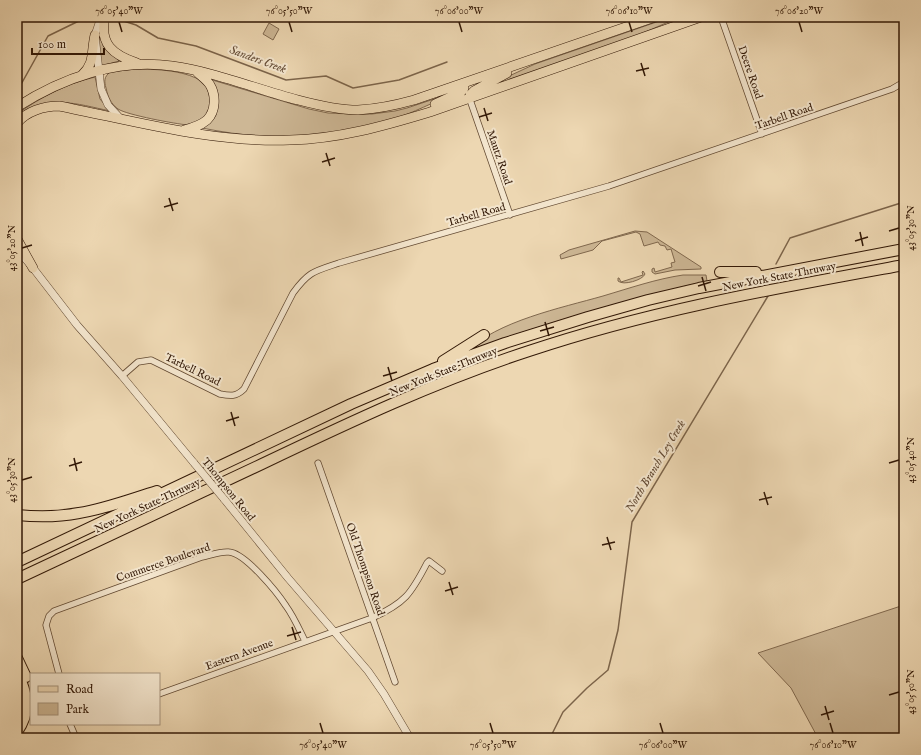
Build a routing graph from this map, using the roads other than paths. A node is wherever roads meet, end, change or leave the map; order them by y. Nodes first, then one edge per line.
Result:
1 (101, 17) edge
2 (105, 17) edge
3 (655, 17) edge
4 (685, 17) edge
5 (701, 17) edge
6 (721, 17) edge
7 (95, 35) junction
8 (643, 37) junction
9 (535, 59) junction
10 (142, 64) junction
11 (99, 71) junction
12 (196, 71) junction
13 (82, 76) junction
14 (904, 82) edge
15 (464, 83) junction
16 (42, 93) junction
17 (469, 98) junction
18 (17, 107) edge
19 (17, 112) edge
20 (120, 118) junction
21 (17, 122) edge
22 (398, 122) junction
23 (183, 131) junction
24 (762, 134) junction
25 (510, 215) junction
26 (17, 239) edge
27 (904, 249) edge
28 (17, 250) edge
29 (17, 255) edge
30 (24, 258) junction
31 (904, 265) edge
32 (33, 268) junction
33 (720, 272) dead end
34 (778, 273) junction
35 (484, 335) dead end
36 (122, 376) junction
37 (416, 376) junction
38 (318, 463) dead end
39 (189, 481) junction
40 (17, 515) edge
41 (17, 562) edge
42 (442, 571) dead end
43 (17, 579) edge
44 (372, 618) junction
45 (334, 631) junction
46 (305, 641) junction
47 (17, 658) edge
48 (17, 670) edge
49 (59, 673) edge
50 (395, 682) dead end
51 (160, 694) edge
52 (30, 696) edge
53 (30, 712) edge
54 (71, 725) edge
55 (17, 732) edge
56 (19, 738) edge
57 (76, 738) edge
58 (410, 738) edge

1 - 7 street
2 - 10 main road
3 - 9 main road
4 - 8 main road
5 - 8 main road
6 - 24 street, Deere Road
7 - 11 street
7 - 13 main road
8 - 17 main road
9 - 15 main road
9 - 17 main road
10 - 11 main road
10 - 12 main road
11 - 13 main road
11 - 20 street
12 - 15 main road
12 - 23 main road
13 - 16 main road
14 - 24 street, Tarbell Road
15 - 17 street, Mautz Road
15 - 22 main road
16 - 18 main road
16 - 19 main road
17 - 22 main road
17 - 25 street, Mautz Road
20 - 21 main road
20 - 23 main road
22 - 23 main road
24 - 25 street, Tarbell Road
25 - 36 street, Tarbell Road
26 - 32 main road
27 - 34 highway, New York State Thruway
28 - 30 street, Thompson Road
29 - 30 street, Thompson Road
30 - 32 street, Thompson Road
31 - 43 highway, New York State Thruway
32 - 36 street, Thompson Road
33 - 34 highway
34 - 37 highway, New York State Thruway
35 - 37 highway
36 - 45 street, Thompson Road, bridge
37 - 39 highway, New York State Thruway
38 - 44 street, Old Thompson Road
39 - 40 highway
39 - 41 highway, New York State Thruway
42 - 44 street, Eastern Avenue
44 - 45 street, Eastern Avenue
44 - 50 street, Old Thompson Road
45 - 46 street, Eastern Avenue
45 - 58 street, Thompson Road
46 - 49 street, Commerce Boulevard
46 - 51 street, Eastern Avenue
47 - 52 highway
48 - 55 highway
53 - 56 highway
54 - 57 street

